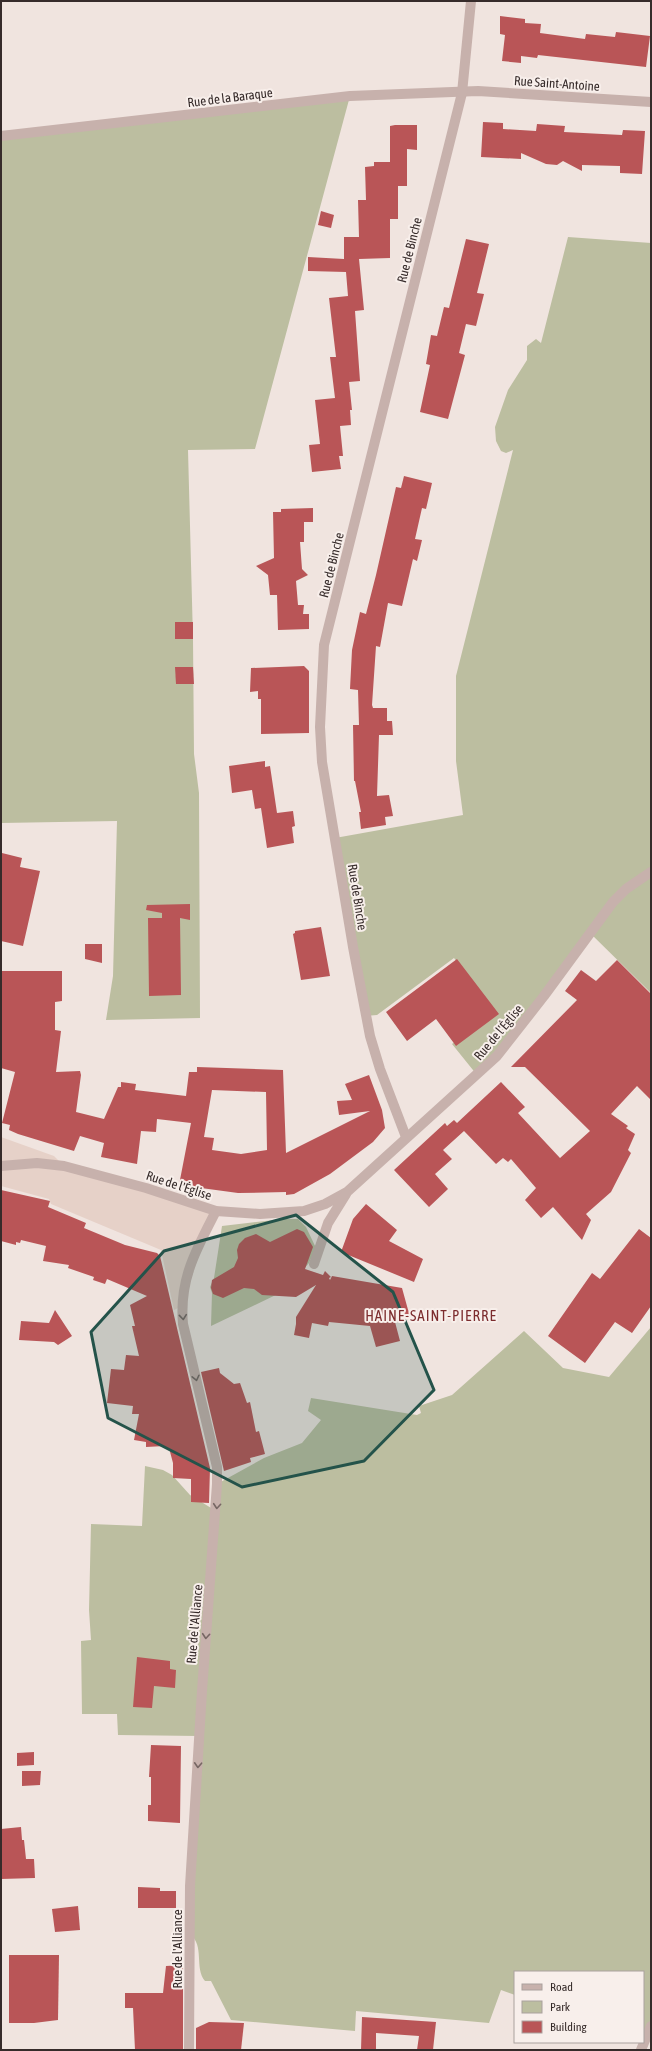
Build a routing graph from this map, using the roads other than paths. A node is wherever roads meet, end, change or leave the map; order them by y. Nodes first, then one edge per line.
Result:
1 (471, 1) edge
2 (462, 93) junction
3 (651, 102) edge
4 (1, 136) edge
5 (651, 872) edge
6 (406, 1136) junction
7 (1, 1166) edge
8 (347, 1192) junction
9 (216, 1212) junction
10 (314, 1264) dead end
11 (651, 2026) edge
12 (644, 2043) edge
13 (189, 2050) edge

1 - 2 street, Rue de Binche
2 - 3 street, Rue Saint-Antoine
2 - 4 street, Rue de la Baraque
2 - 6 street, Rue de Binche
5 - 6 street, Rue de l'Église
6 - 8 street, Rue de l'Église
7 - 9 street, Rue de l'Église
8 - 9 street, Rue de l'Église
8 - 10 street, Rue de l'Église
9 -> 13 street, Rue de l'Alliance
11 - 12 street

